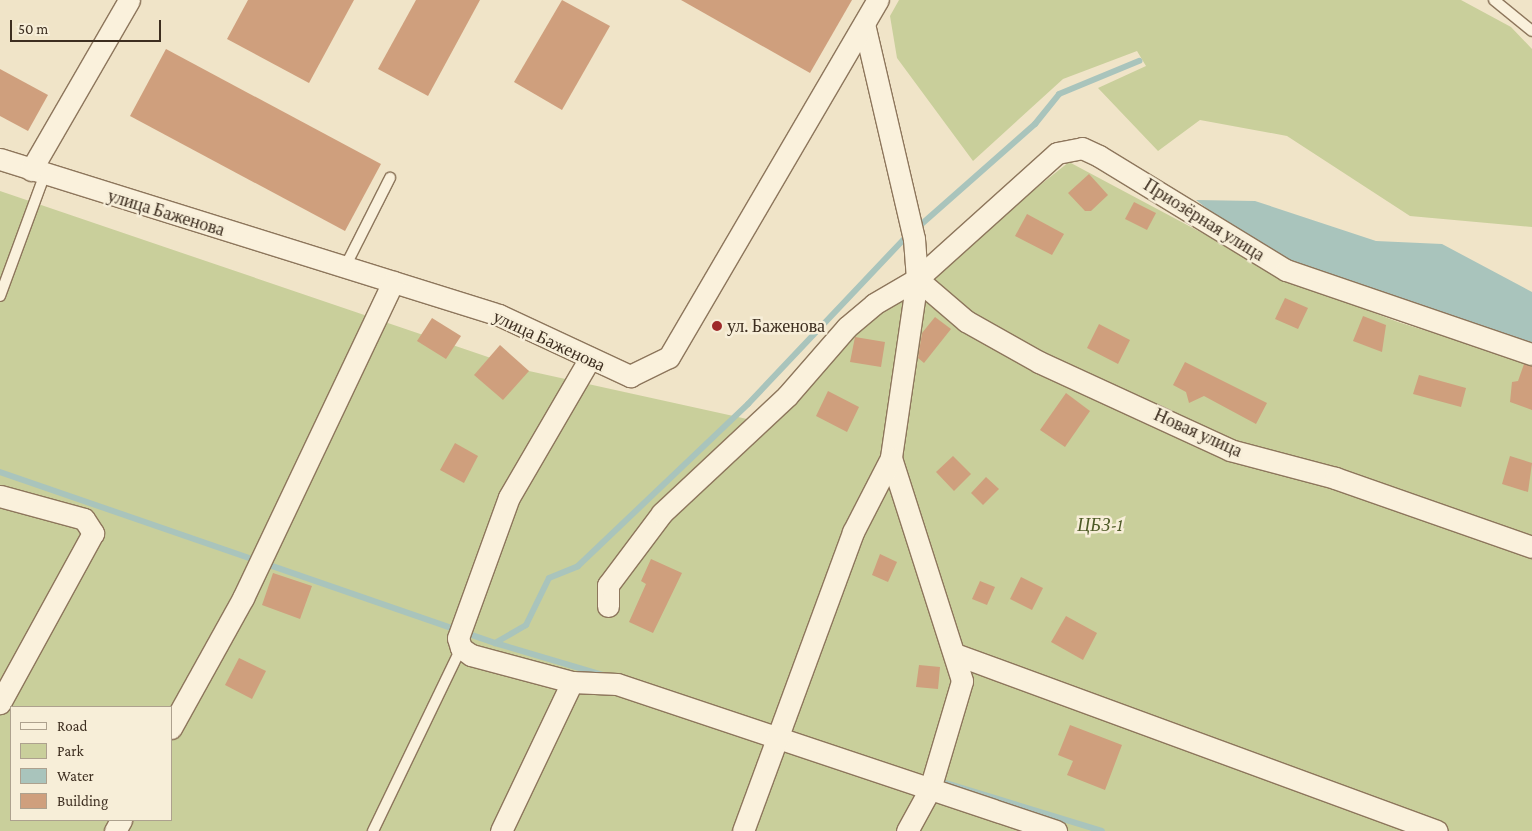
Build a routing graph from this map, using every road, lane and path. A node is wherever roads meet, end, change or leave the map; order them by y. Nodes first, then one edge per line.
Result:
1 (130, 0) edge
2 (878, 0) edge
3 (1494, 0) edge
4 (864, 24) junction
5 (1532, 31) edge
6 (0, 159) edge
7 (38, 172) junction
8 (390, 178) dead end
9 (345, 267) junction
10 (917, 279) junction
11 (393, 282) junction
12 (0, 296) edge
13 (1532, 354) edge
14 (590, 358) junction
15 (891, 458) junction
16 (0, 496) edge
17 (1532, 546) edge
18 (608, 606) dead end
19 (461, 648) junction
20 (955, 654) junction
21 (572, 682) junction
22 (0, 703) edge
23 (172, 726) edge
24 (777, 739) junction
25 (930, 789) junction
26 (373, 831) edge
27 (502, 831) edge
28 (743, 831) edge
29 (907, 831) edge
30 (1056, 831) edge
31 (1437, 831) edge

1 - 7 street
2 - 4 street, улица Баженова
3 - 5 lane
4 - 10 street
4 - 14 street, улица Баженова
6 - 7 street, улица Баженова
7 - 9 street, улица Баженова
7 - 12 lane
8 - 9 lane
9 - 11 street, улица Баженова
10 - 13 street, Приозёрная улица
10 - 15 street
10 - 17 street, Новая улица
10 - 18 street, Приозёрная улица
11 - 14 street, улица Баженова
11 - 23 street
14 - 19 street
15 - 20 street
15 - 24 street
16 - 22 street
19 - 21 street
19 - 26 lane
20 - 25 street
20 - 31 street
21 - 24 street
21 - 27 street
24 - 25 street
24 - 28 street
25 - 29 street
25 - 30 street

